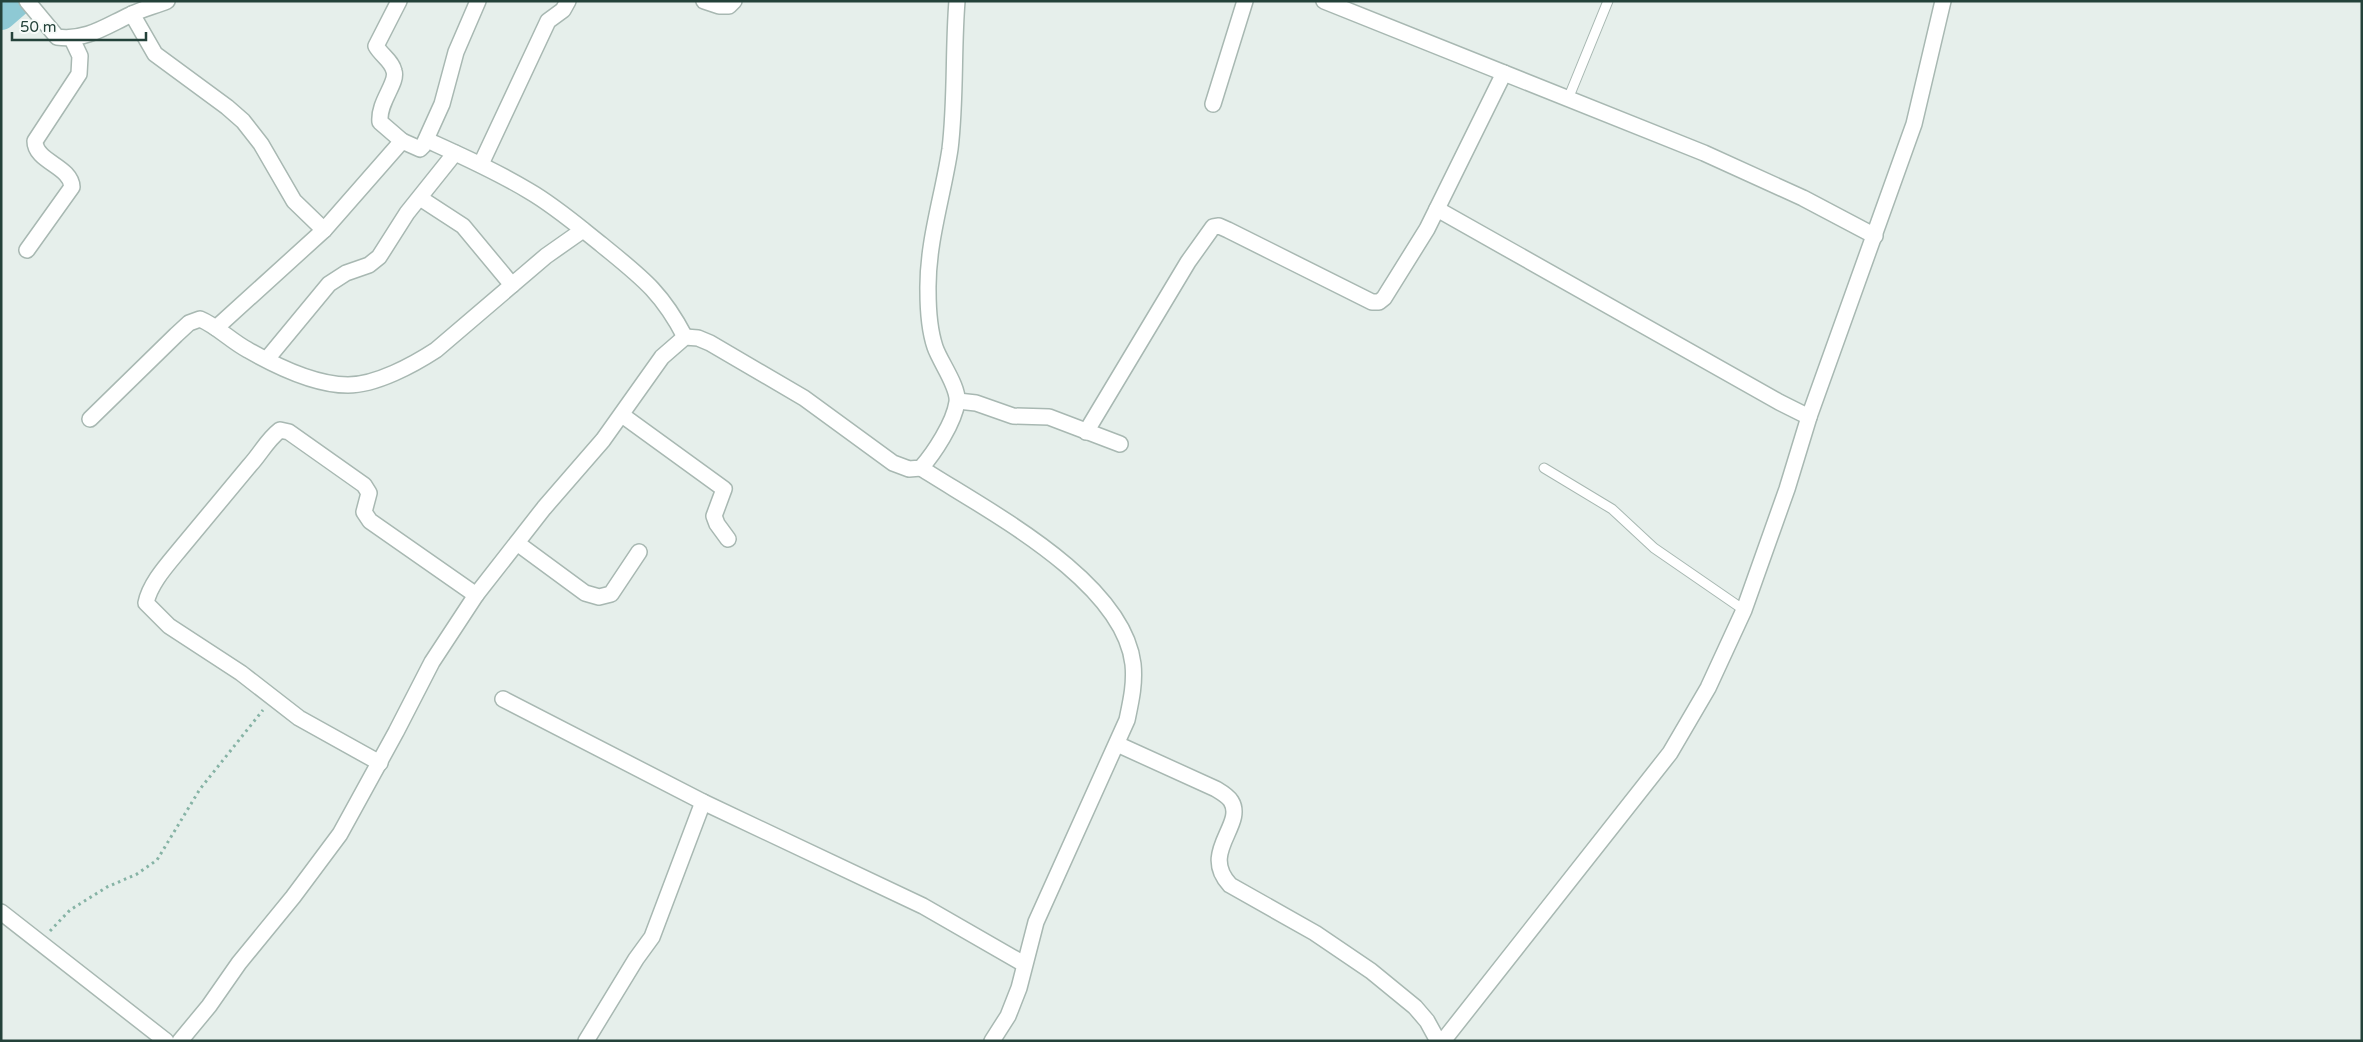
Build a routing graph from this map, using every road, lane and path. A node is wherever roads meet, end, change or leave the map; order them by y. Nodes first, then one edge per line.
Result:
1 (27, 1) edge
2 (167, 1) edge
3 (399, 1) edge
4 (478, 1) edge
5 (568, 1) edge
6 (704, 1) edge
7 (734, 1) edge
8 (956, 1) edge
9 (1245, 1) edge
10 (1324, 1) edge
11 (1608, 1) edge
12 (1943, 1) edge
13 (132, 14) junction
14 (64, 38) junction
15 (1504, 73) junction
16 (1568, 99) junction
17 (1213, 104) dead end
18 (427, 140) junction
19 (402, 141) junction
20 (455, 153) junction
21 (481, 164) junction
22 (420, 198) junction
23 (1437, 209) junction
24 (324, 230) junction
25 (583, 230) junction
26 (1875, 236) junction
27 (27, 250) dead end
28 (512, 284) junction
29 (216, 328) junction
30 (685, 337) junction
31 (268, 359) junction
32 (958, 401) junction
33 (622, 415) junction
34 (1809, 417) junction
35 (90, 419) dead end
36 (1086, 432) junction
37 (1120, 444) dead end
38 (921, 468) junction
39 (1544, 468) dead end
40 (728, 539) dead end
41 (517, 543) junction
42 (639, 552) dead end
43 (476, 595) junction
44 (1744, 610) junction
45 (272, 697) junction
46 (503, 699) dead end
47 (1117, 744) junction
48 (380, 763) junction
49 (703, 802) junction
50 (1, 912) edge
51 (39, 942) junction
52 (1024, 964) junction
53 (166, 1041) edge
54 (180, 1041) edge
55 (586, 1041) edge
56 (992, 1041) edge
57 (1438, 1041) edge
58 (1443, 1041) edge

1 - 14 street
2 - 13 street
3 - 19 street
4 - 18 street
5 - 21 street
6 - 7 street
8 - 32 street
9 - 17 street
10 - 15 street
11 - 16 lane
12 - 26 street
13 - 14 street
13 - 24 street
14 - 27 street
15 - 16 street
15 - 23 street
16 - 26 street
18 - 19 street
18 - 20 street
19 - 24 street
20 - 21 street
20 - 22 street
21 - 25 street
22 - 28 street
22 - 31 street
23 - 34 street
23 - 36 street
24 - 29 street
25 - 28 street
25 - 30 street
26 - 34 street
28 - 31 street
29 - 31 street
29 - 35 street
30 - 33 street
30 - 38 street
32 - 36 street
32 - 38 street
33 - 40 street
33 - 41 street
34 - 44 street
36 - 37 street
38 - 47 street
39 - 44 lane
41 - 42 street
41 - 43 street
43 - 45 street
43 - 48 street
44 - 58 street
45 - 48 street
45 - 51 path
46 - 49 street
47 - 52 street
47 - 57 street
48 - 54 street
49 - 52 street
49 - 55 street
50 - 51 street
51 - 53 street
52 - 56 street

